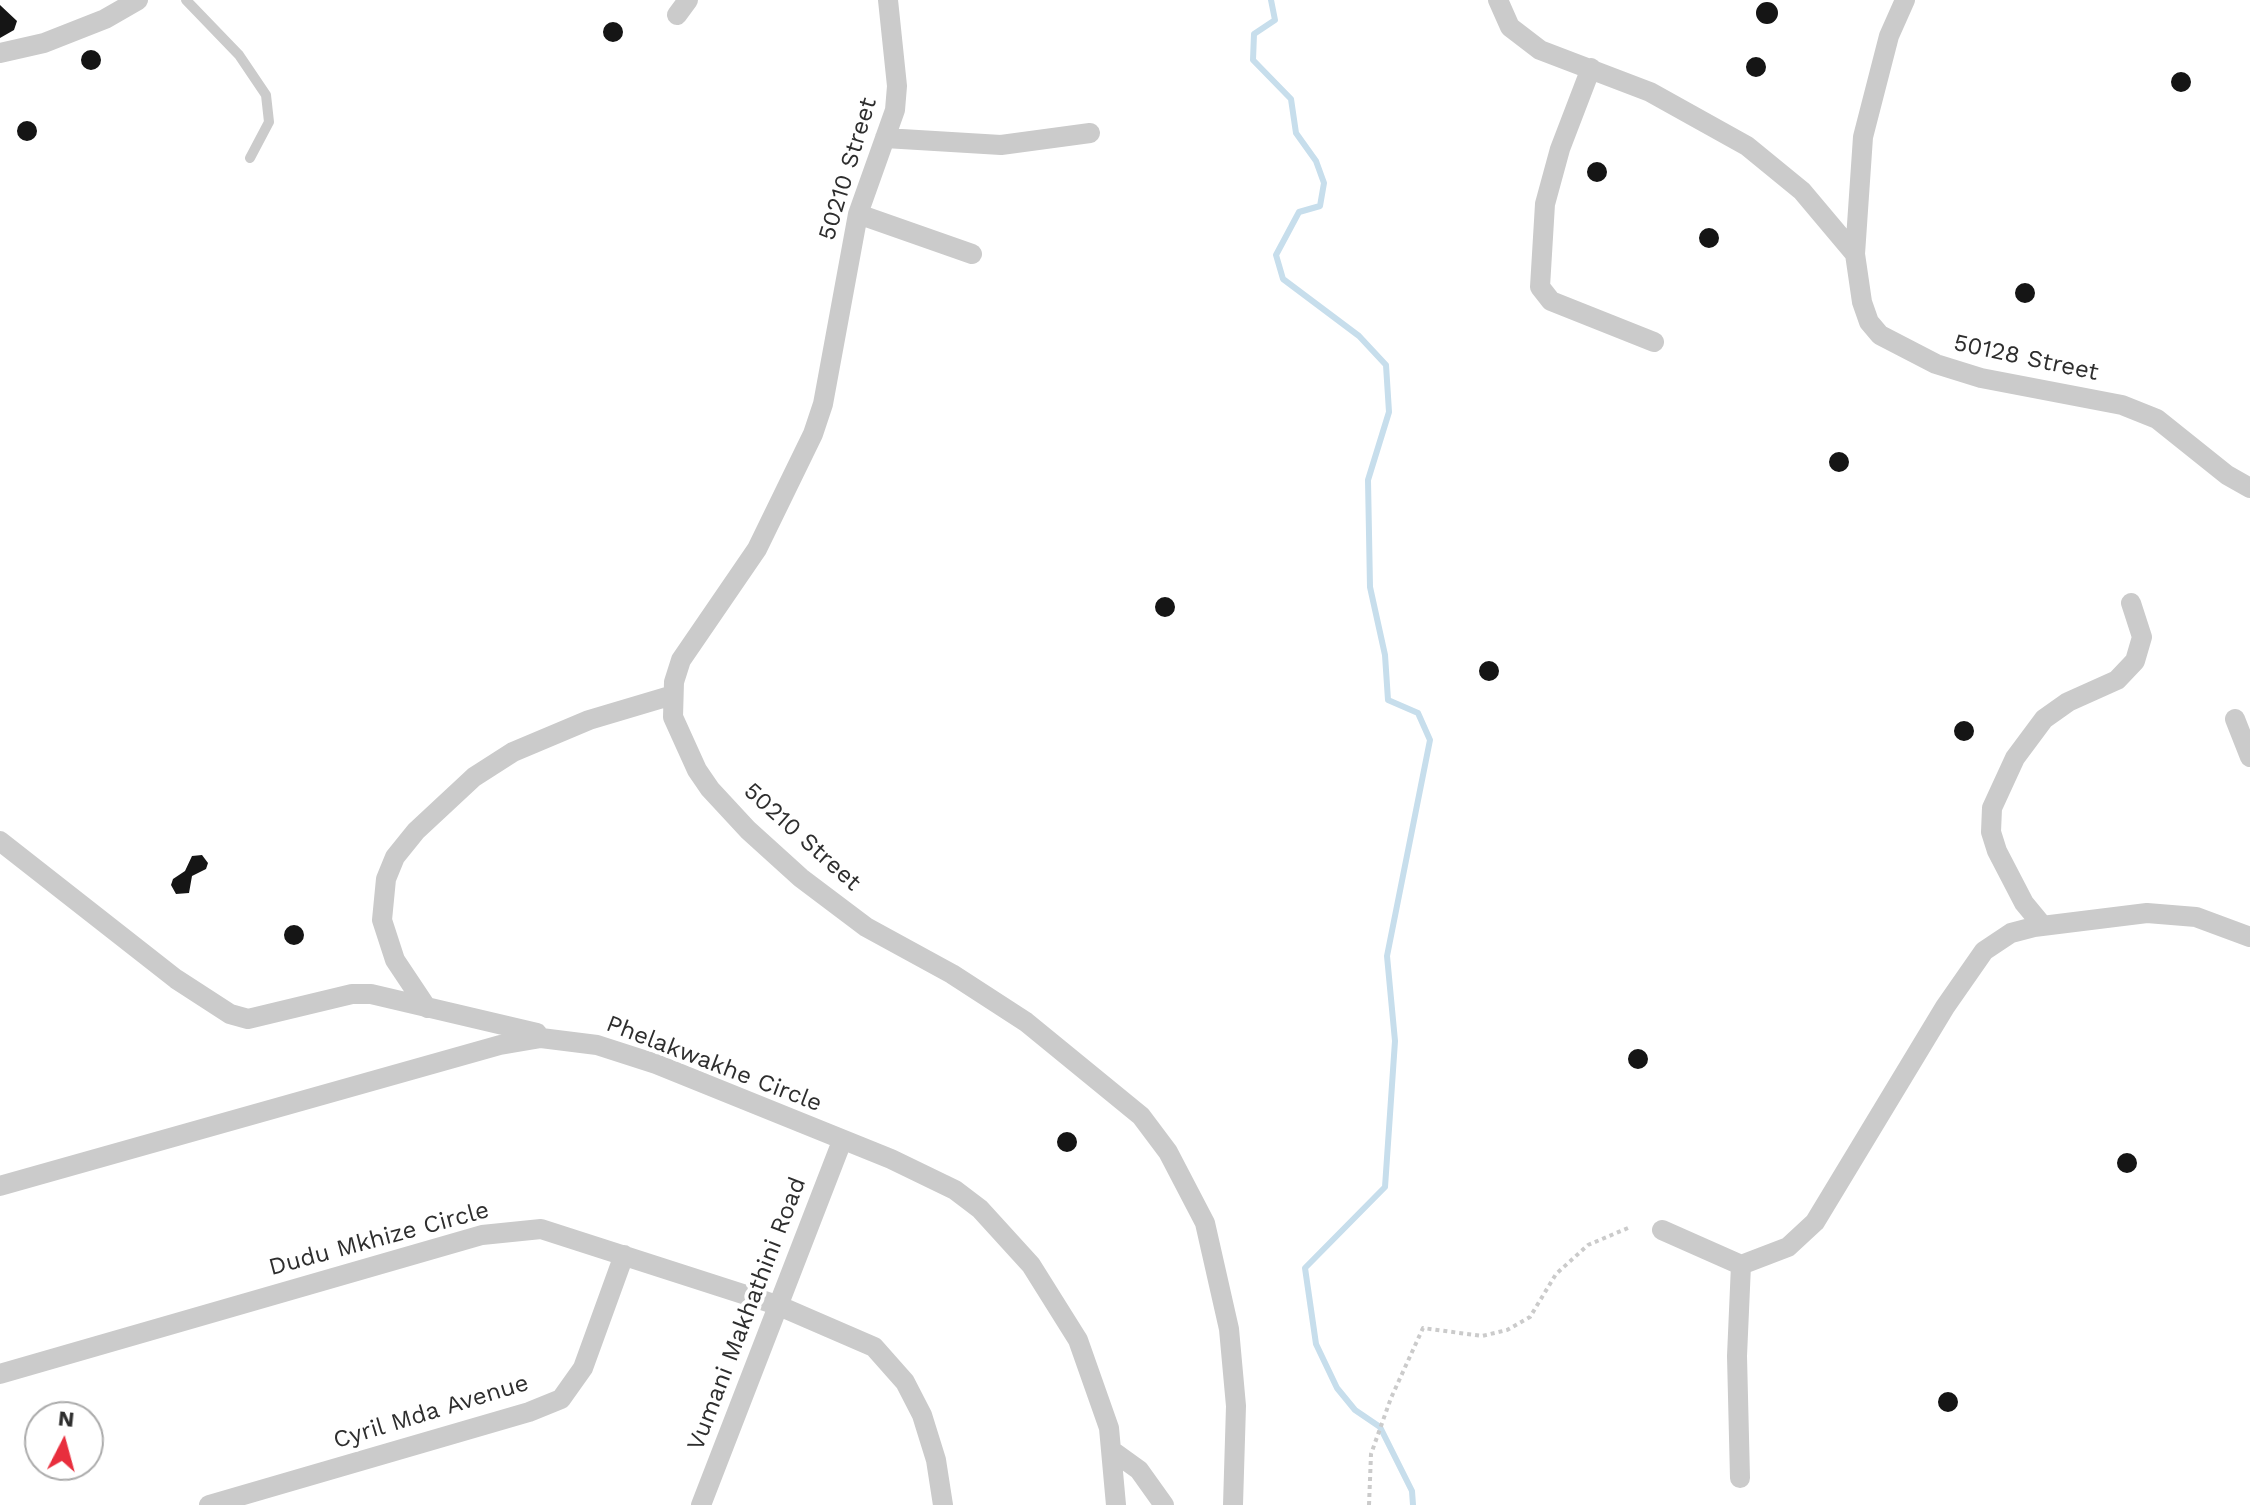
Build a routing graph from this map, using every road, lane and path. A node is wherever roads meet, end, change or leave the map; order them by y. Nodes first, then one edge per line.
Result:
1 (138, 0) edge
2 (186, 0) edge
3 (888, 0) edge
4 (1498, 0) edge
5 (1905, 0) edge
6 (0, 53) edge
7 (1591, 68) junction
8 (1090, 133) dead end
9 (885, 138) junction
10 (250, 158) dead end
11 (858, 214) junction
12 (972, 254) dead end
13 (1855, 254) junction
14 (1654, 342) dead end
15 (2250, 488) edge
16 (2131, 603) dead end
17 (673, 695) junction
18 (2235, 719) dead end
19 (2250, 757) edge
20 (0, 841) edge
21 (2043, 926) junction
22 (2250, 937) edge
23 (427, 1008) junction
24 (565, 1039) junction
25 (842, 1141) junction
26 (0, 1186) edge
27 (1628, 1228) dead end
28 (1662, 1230) dead end
29 (624, 1255) junction
30 (1741, 1265) junction
31 (777, 1305) junction
32 (0, 1374) edge
33 (1114, 1452) junction
34 (1740, 1478) dead end
35 (209, 1505) edge
36 (701, 1505) edge
37 (943, 1505) edge
38 (1116, 1505) edge
39 (1164, 1505) edge
40 (1233, 1505) edge
41 (1369, 1505) edge

1 - 6 street
2 - 10 lane
3 - 9 street, 50210 Street
4 - 7 street
5 - 13 street, 50128 Street
7 - 13 street
7 - 14 street
8 - 9 street
9 - 11 street, 50210 Street
11 - 12 street
11 - 17 street, 50210 Street
13 - 15 street, 50128 Street
16 - 21 street
17 - 23 street
17 - 40 street, 50210 Street
18 - 19 street
20 - 23 street
21 - 22 street
21 - 30 street
23 - 24 street
24 - 25 street, Phelakwakhe Circle
24 - 26 street, Phelakwakhe Circle
25 - 31 street, Vumani Makhathini Road
25 - 33 street, Phelakwakhe Circle
27 - 41 path
28 - 30 street
29 - 31 street, Dudu Mkhize Circle
29 - 32 street, Dudu Mkhize Circle
29 - 35 street, Cyril Mda Avenue
30 - 34 street
31 - 36 street, Vumani Makhathini Road
31 - 37 street, Dudu Mkhize Circle
33 - 38 street, Phelakwakhe Circle
33 - 39 street

